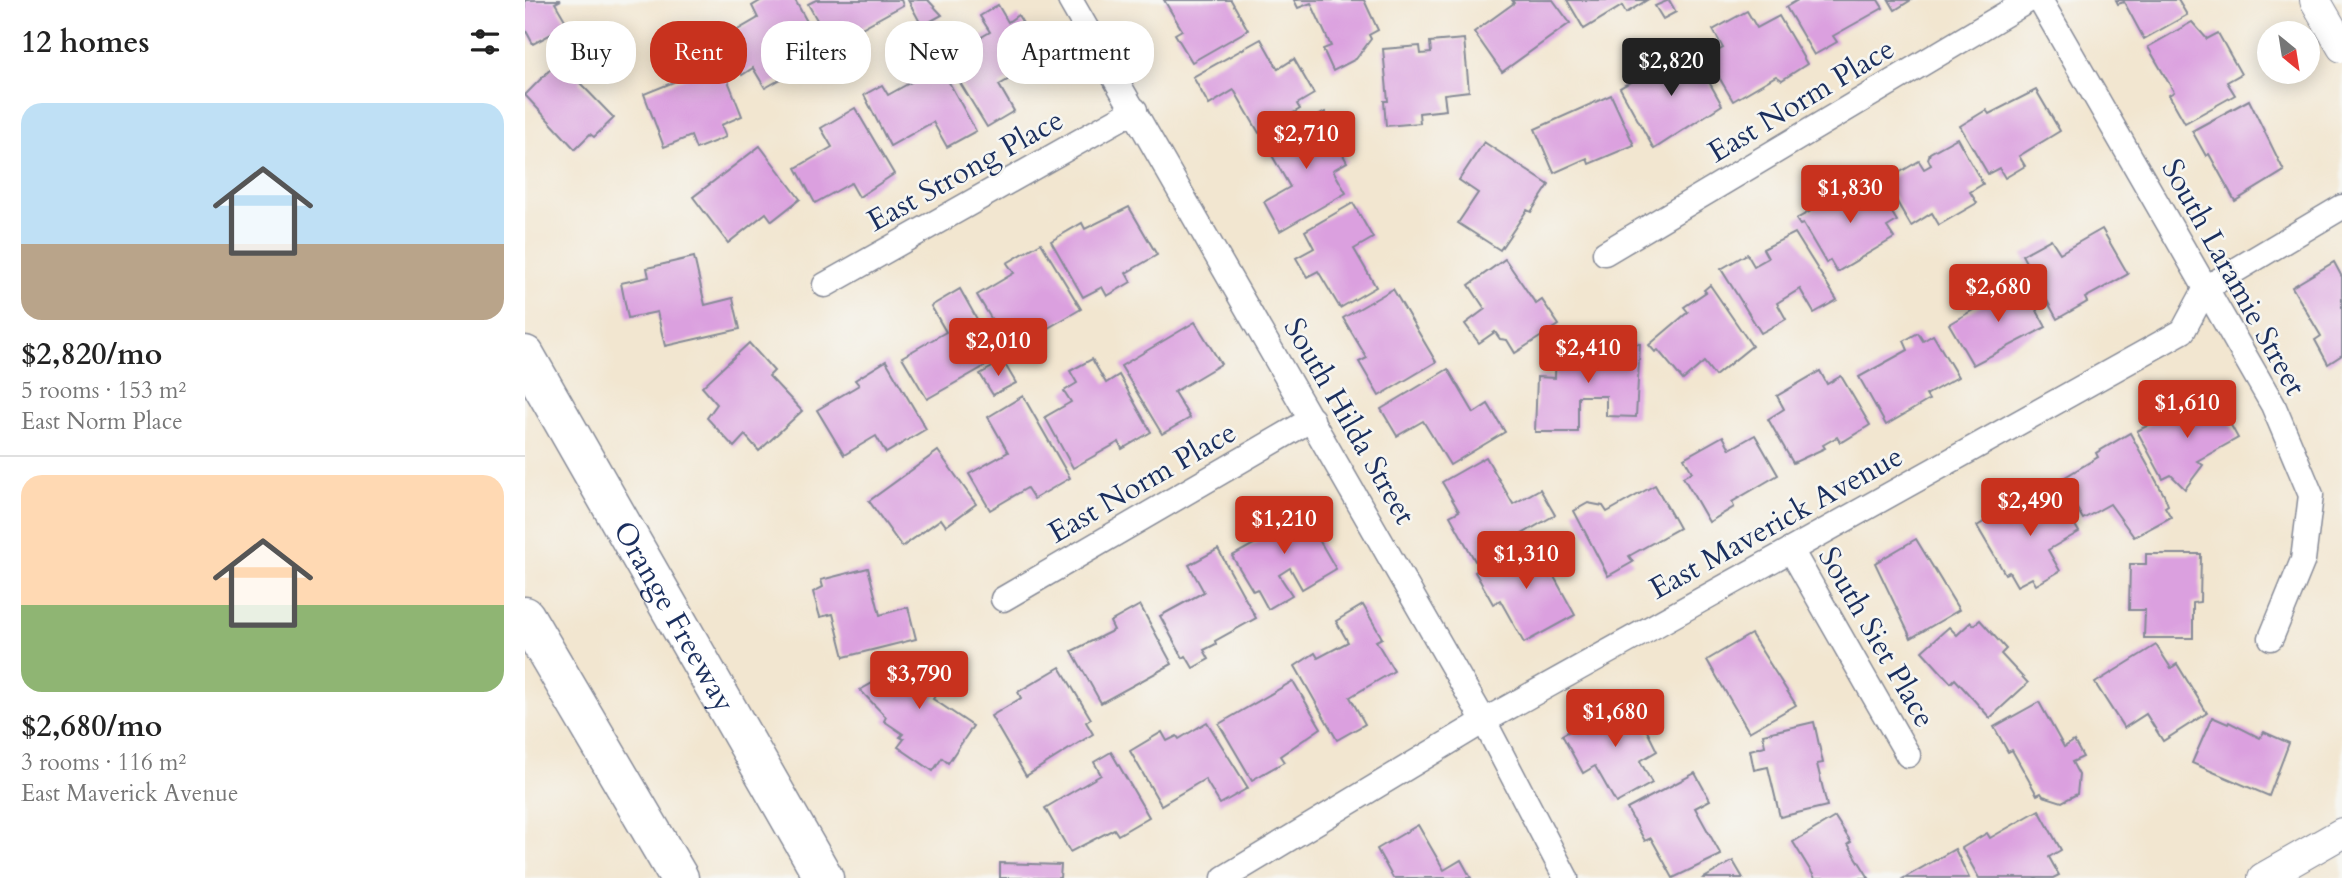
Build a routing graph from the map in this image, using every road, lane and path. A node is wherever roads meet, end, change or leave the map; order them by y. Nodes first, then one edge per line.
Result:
1 (1070, 0) edge
2 (2029, 0) edge
3 (2040, 0) edge
4 (2315, 0) edge
5 (2341, 42) edge
6 (1135, 110) junction
7 (2342, 207) edge
8 (1605, 253) dead end
9 (825, 285) dead end
10 (2206, 288) junction
11 (525, 355) edge
12 (1313, 419) junction
13 (1791, 550) junction
14 (1003, 599) dead end
15 (525, 615) edge
16 (2271, 638) dead end
17 (1485, 721) junction
18 (1908, 755) dead end
19 (2342, 833) edge
20 (679, 878) edge
21 (824, 878) edge
22 (1224, 878) edge
23 (1566, 878) edge
24 (2263, 878) edge

1 - 6 street, South Hilda Street
2 - 8 street, East Norm Place
3 - 10 street, South Laramie Street
4 - 5 street
6 - 9 street, East Strong Place
6 - 12 street, South Hilda Street
7 - 10 street
10 - 13 street, East Maverick Avenue
10 - 16 street, South Laramie Street
11 - 21 highway, Orange Freeway
12 - 14 street, East Norm Place
12 - 17 street, South Hilda Street
13 - 17 street, East Maverick Avenue
13 - 18 street, South Siet Place
15 - 20 highway
17 - 22 street, East Maverick Avenue
17 - 23 street, South Hilda Street
19 - 24 street

